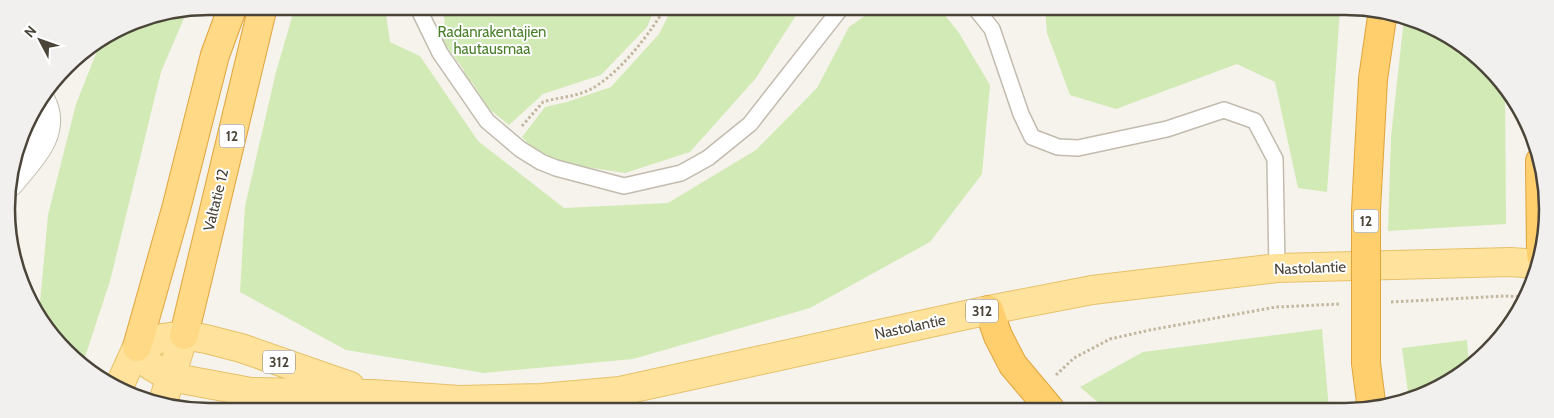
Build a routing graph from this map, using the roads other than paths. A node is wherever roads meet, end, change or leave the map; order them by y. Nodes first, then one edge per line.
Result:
1 (230, 15) edge
2 (260, 15) edge
3 (421, 15) edge
4 (836, 15) edge
5 (981, 15) edge
6 (1381, 19) edge
7 (43, 108) edge
8 (19, 170) edge
9 (1532, 258) edge
10 (1510, 262) junction
11 (1531, 263) edge
12 (1277, 268) junction
13 (989, 310) junction
14 (184, 335) junction
15 (137, 347) junction
16 (170, 377) junction
17 (121, 382) edge
18 (372, 394) junction
19 (164, 397) edge
20 (1371, 401) edge
21 (424, 403) edge
22 (473, 403) edge
23 (1044, 403) edge

1 - 15 highway, 12
2 - 14 highway, Valtatie 12 / 12
3 - 4 lane
5 - 12 lane
6 - 20 highway, 12, bridge
7 - 8 street
9 - 10 main road, Nastolantie / 312
10 - 11 main road, Nastolantie / 312
10 - 12 main road, Nastolantie / 312
12 - 13 main road, Nastolantie / 312
13 - 22 main road, Nastolantie / 312
13 - 23 highway
14 - 15 main road, Nastolantie / 312
14 - 16 main road
14 - 18 main road, Nastolantie / 312
15 - 16 main road, Nastolantie / 312
15 - 17 main road
16 - 18 main road, Nastolantie / 312
16 - 19 main road
18 - 21 main road, Nastolantie / 312

